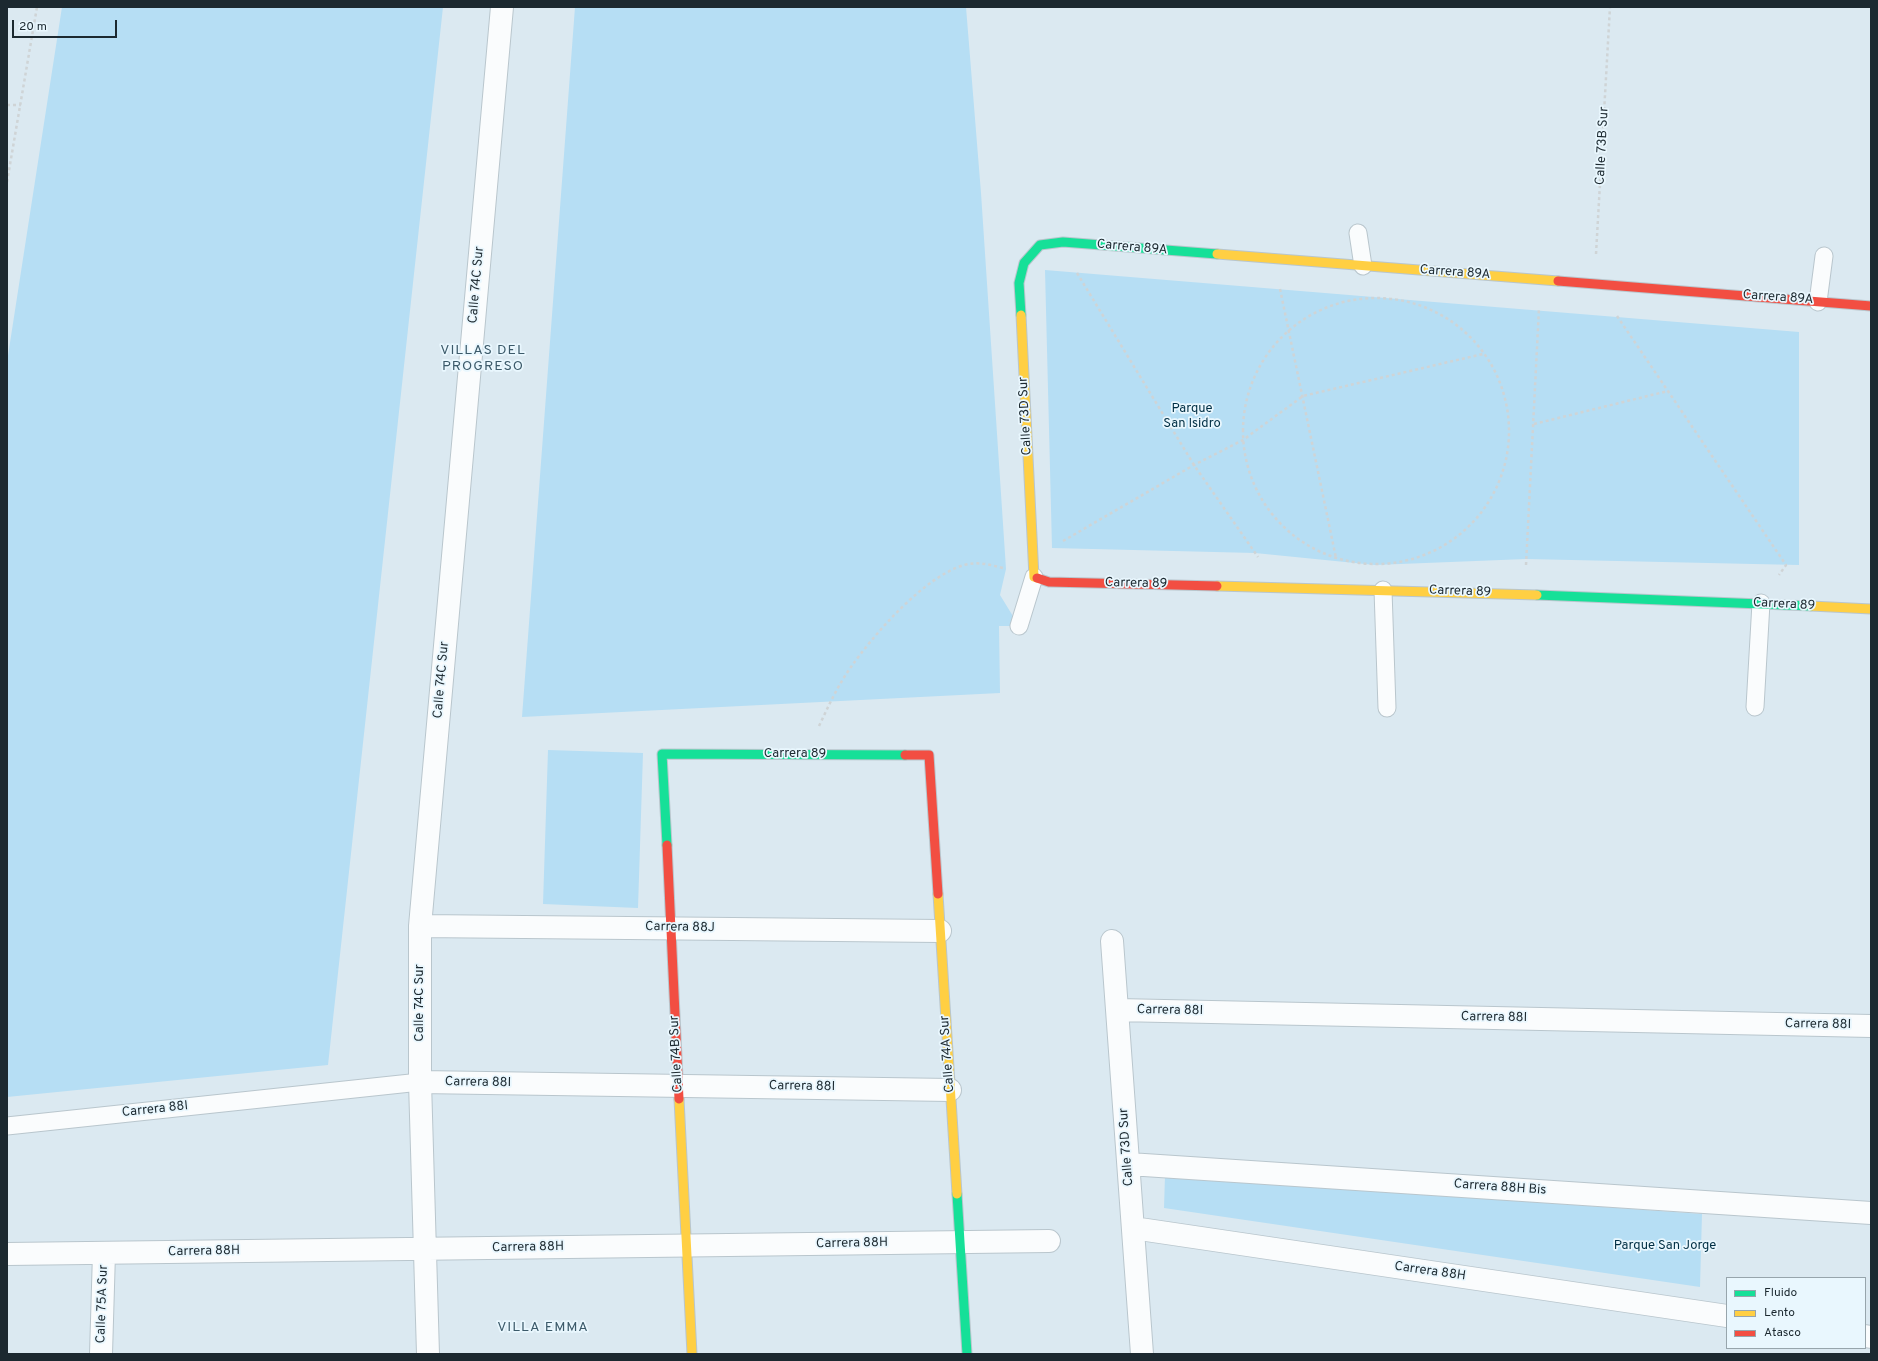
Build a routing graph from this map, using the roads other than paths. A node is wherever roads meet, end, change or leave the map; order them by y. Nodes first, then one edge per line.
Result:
1 (502, 7) edge
2 (1358, 233) dead end
3 (1040, 245) joint
4 (1824, 256) dead end
5 (1363, 266) junction
6 (1818, 302) junction
7 (1871, 306) edge
8 (1041, 580) junction
9 (1383, 590) junction
10 (1761, 603) junction
11 (1871, 609) edge
12 (1019, 626) dead end
13 (1755, 707) dead end
14 (1387, 708) dead end
15 (662, 754) joint
16 (929, 755) joint
17 (420, 926) junction
18 (670, 928) junction
19 (940, 931) junction
20 (1112, 941) dead end
21 (1117, 1010) junction
22 (1871, 1026) edge
23 (420, 1082) junction
24 (678, 1086) junction
25 (950, 1090) junction
26 (7, 1126) edge
27 (1129, 1164) junction
28 (1871, 1213) edge
29 (1133, 1228) junction
30 (1049, 1241) dead end
31 (960, 1243) junction
32 (686, 1246) junction
33 (425, 1249) junction
34 (104, 1253) junction
35 (7, 1254) edge
36 (1726, 1316) edge
37 (102, 1354) edge
38 (428, 1354) edge
39 (692, 1354) edge
40 (967, 1354) edge
41 (1142, 1354) edge

1 - 17 street, Calle 74C Sur
2 - 5 lane
3 - 5 street, Carrera 89A
3 - 8 street, Calle 73D Sur
4 - 6 lane
5 - 6 street, Carrera 89A
6 - 7 street, Carrera 89A
8 - 9 street, Carrera 89
8 - 12 lane
9 - 10 street, Carrera 89
9 - 14 lane
10 - 11 street, Carrera 89
10 - 13 lane
15 - 16 street, Carrera 89
15 - 18 street, Calle 74B Sur
16 - 19 street, Calle 74A Sur
17 - 18 street, Carrera 88J
17 - 23 street, Calle 74C Sur
18 - 19 street, Carrera 88J
18 - 24 street, Calle 74B Sur
19 - 25 street, Calle 74A Sur
20 - 21 street, Calle 73D Sur
21 - 22 street, Carrera 88I
21 - 27 street, Calle 73D Sur
23 - 24 street, Carrera 88I
23 - 26 lane, Carrera 88I
23 - 33 street, Calle 74C Sur
24 - 25 street, Carrera 88I
24 - 32 street, Calle 74B Sur
25 - 31 street, Calle 74A Sur
27 - 28 street, Carrera 88H Bis
27 - 29 street, Calle 73D Sur
29 - 36 street, Carrera 88H
29 - 41 street, Calle 73D Sur
30 - 31 street, Carrera 88H
31 - 32 street, Carrera 88H
31 - 40 street, Calle 74A Sur
32 - 33 street, Carrera 88H
32 - 39 street, Calle 74B Sur
33 - 34 street, Carrera 88H
33 - 38 street, Calle 74C Sur
34 - 35 street, Carrera 88H
34 - 37 street, Calle 75A Sur

